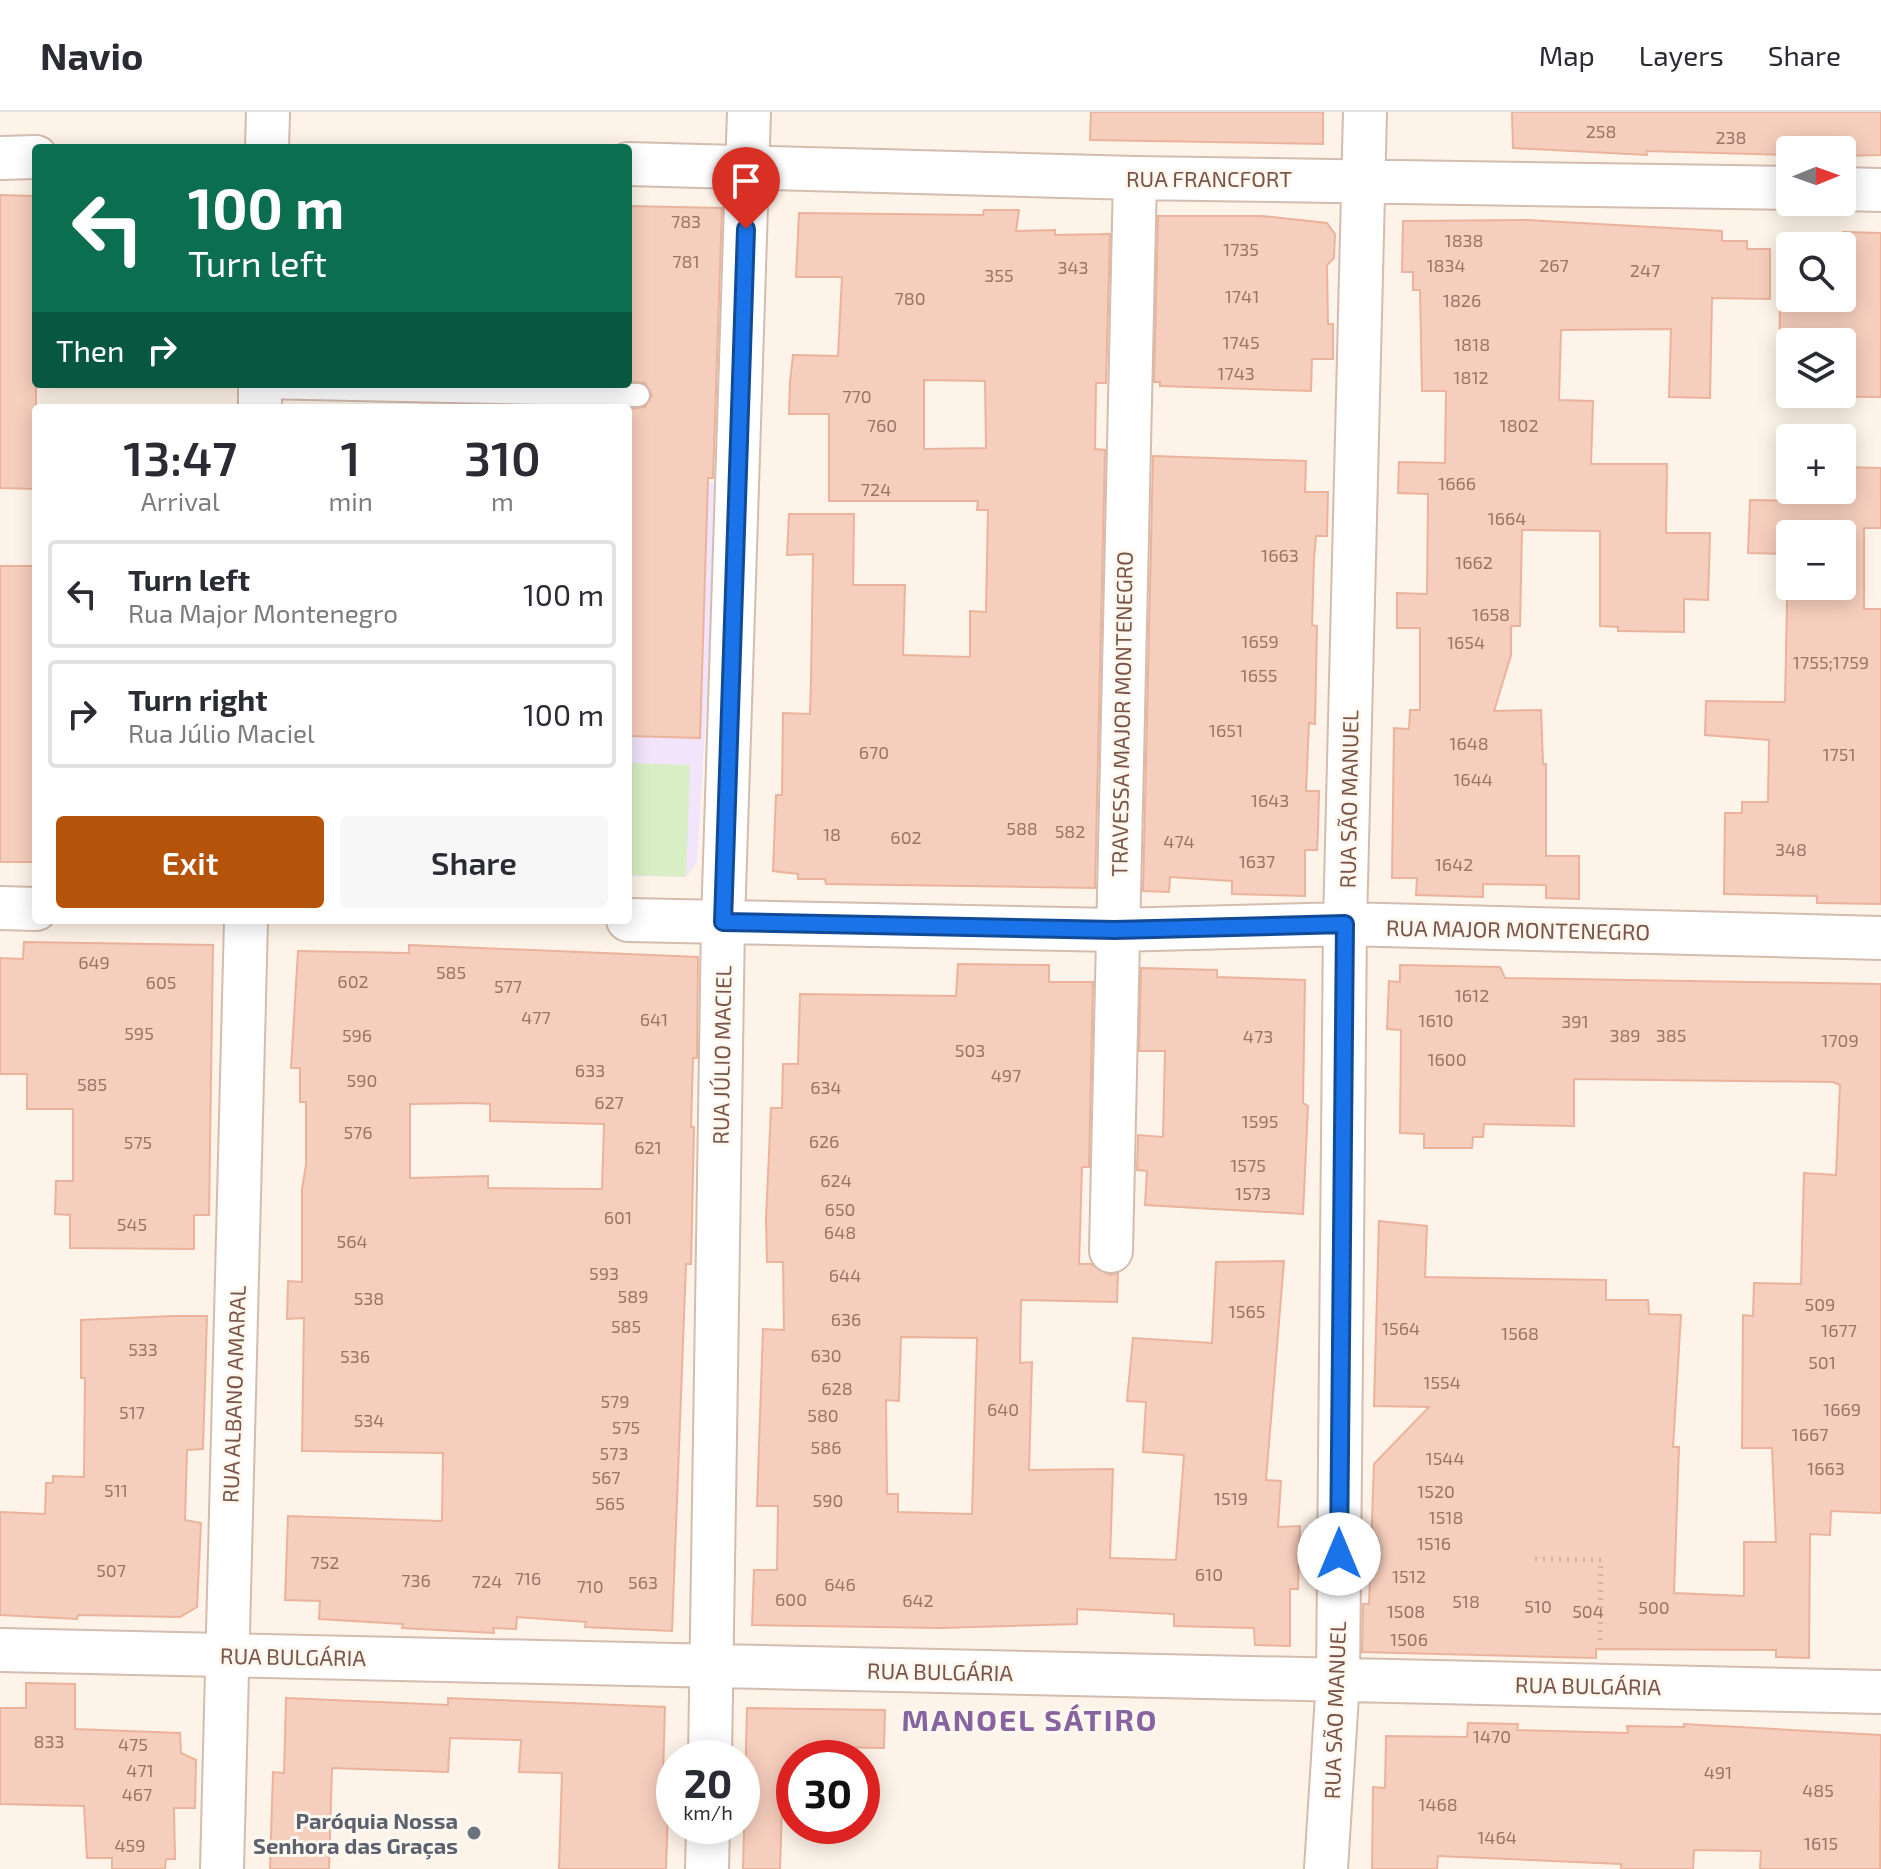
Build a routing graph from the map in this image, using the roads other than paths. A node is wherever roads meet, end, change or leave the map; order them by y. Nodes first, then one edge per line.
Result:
1 (268, 112) edge
2 (749, 112) edge
3 (1365, 112) edge
4 (267, 144) edge
5 (32, 157) edge
6 (0, 158) edge
7 (632, 164) edge
8 (748, 166) junction
9 (1135, 178) junction
10 (1363, 179) junction
11 (1776, 188) edge
12 (1856, 189) edge
13 (1881, 190) edge
14 (260, 393) edge
15 (638, 395) dead end
16 (0, 908) edge
17 (32, 909) edge
18 (632, 920) edge
19 (723, 922) junction
20 (246, 924) edge
21 (1345, 924) junction
22 (1115, 930) junction
23 (1881, 938) edge
24 (1111, 1251) dead end
25 (0, 1650) edge
26 (226, 1655) junction
27 (712, 1666) junction
28 (1338, 1680) junction
29 (1881, 1692) edge
30 (710, 1740) edge
31 (708, 1844) edge
32 (222, 1869) edge
33 (707, 1869) edge
34 (1326, 1869) edge

1 - 4 street
2 - 8 street, RUA JÚLIO MACIEL
3 - 10 street, RUA SÃO MANUEL
5 - 6 street
7 - 8 street, RUA FRANCFORT
8 - 9 street, RUA FRANCFORT
8 - 19 street, RUA JÚLIO MACIEL
9 - 10 street, RUA FRANCFORT
9 - 22 street, TRAVESSA MAJOR MONTENEGRO
10 - 11 street, RUA FRANCFORT
10 - 21 street, RUA SÃO MANUEL
12 - 13 street
14 - 15 lane
16 - 17 street
18 - 19 street, RUA MAJOR MONTENEGRO
19 - 22 street, RUA MAJOR MONTENEGRO
19 - 27 street, RUA JÚLIO MACIEL
20 - 26 street, RUA ALBANO AMARAL
21 - 22 street, RUA MAJOR MONTENEGRO
21 - 23 street, RUA MAJOR MONTENEGRO
21 - 28 street, RUA SÃO MANUEL
22 - 24 street, TRAVESSA MAJOR MONTENEGRO
25 - 26 street, RUA BULGÁRIA
26 - 27 street, RUA BULGÁRIA
26 - 32 street, RUA ALBANO AMARAL
27 - 28 street, RUA BULGÁRIA
27 - 30 street, RUA JÚLIO MACIEL
28 - 29 street, RUA BULGÁRIA
28 - 34 street, RUA SÃO MANUEL
31 - 33 street

